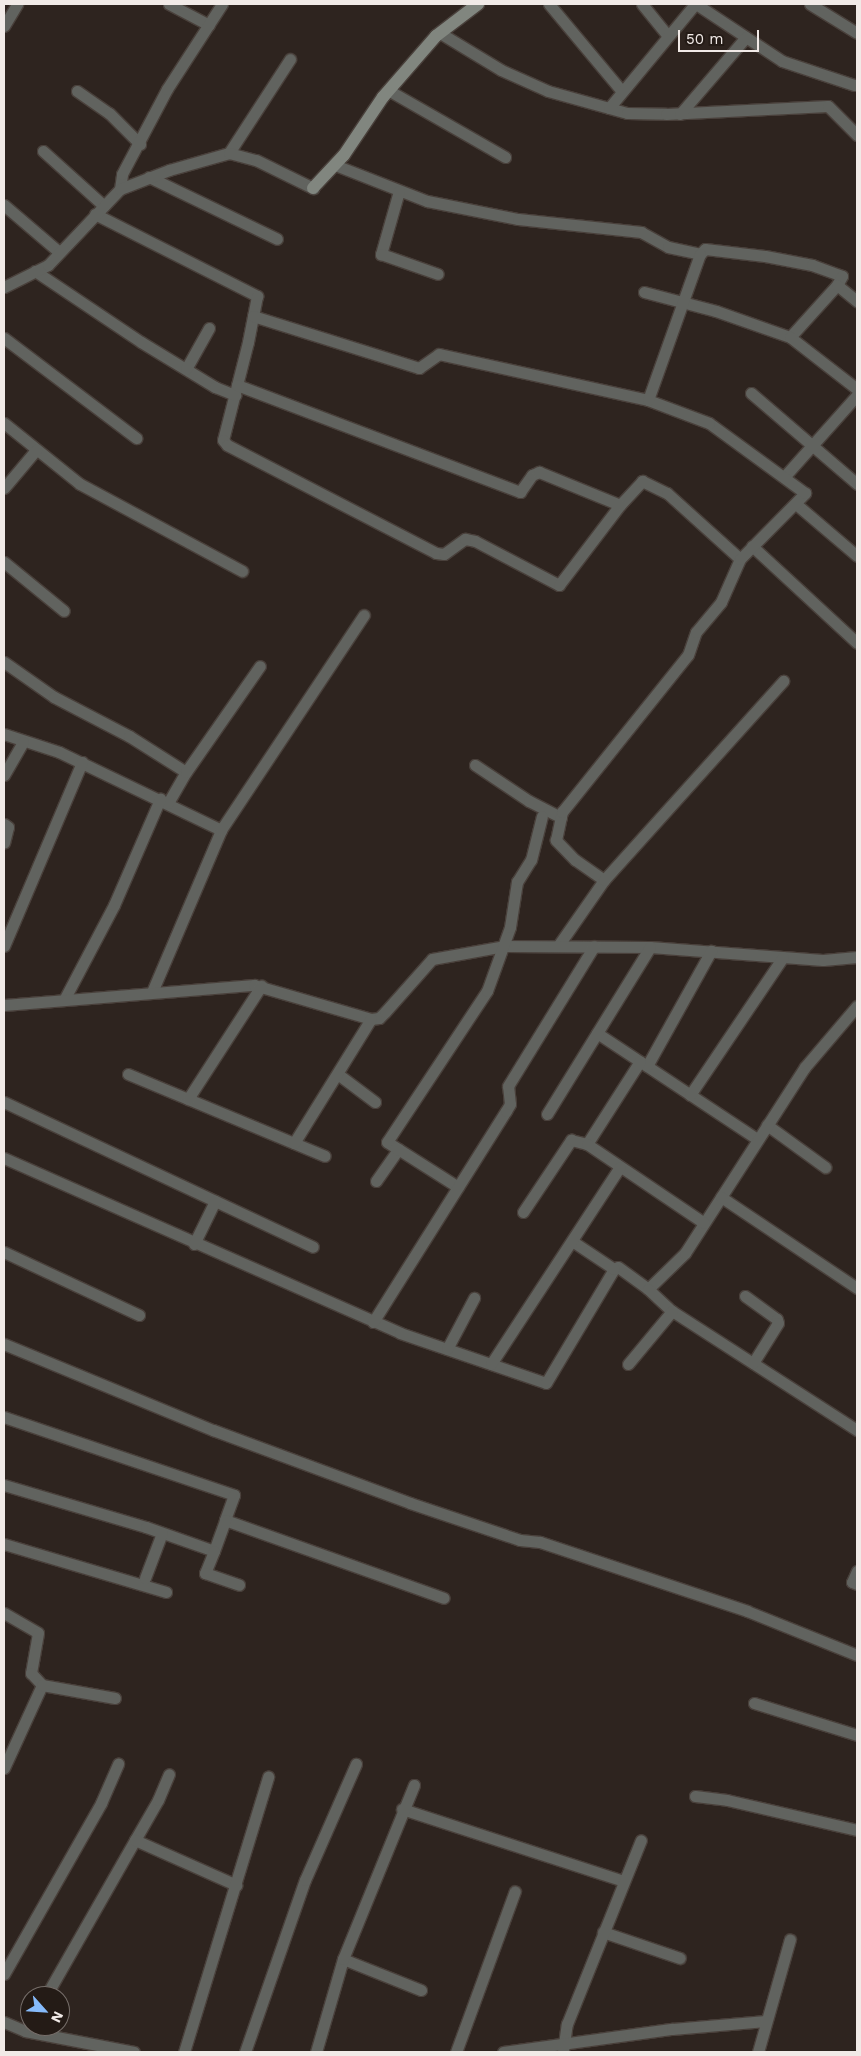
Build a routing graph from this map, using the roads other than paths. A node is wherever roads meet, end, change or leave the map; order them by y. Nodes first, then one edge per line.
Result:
1 (17, 4) edge
2 (169, 4) edge
3 (222, 4) edge
4 (478, 4) edge
5 (549, 4) edge
6 (642, 4) edge
7 (696, 4) edge
8 (810, 4) edge
9 (209, 25) junction
10 (4, 26) edge
11 (440, 33) junction
12 (857, 33) edge
13 (667, 35) junction
14 (746, 37) junction
15 (290, 59) dead end
16 (854, 85) dead end
17 (388, 90) junction
18 (621, 90) junction
19 (77, 91) dead end
20 (609, 108) junction
21 (680, 114) junction
22 (857, 135) edge
23 (140, 144) junction
24 (42, 150) dead end
25 (228, 153) junction
26 (505, 157) dead end
27 (335, 165) junction
28 (149, 178) junction
29 (313, 188) joint
30 (120, 189) junction
31 (399, 191) junction
32 (4, 205) edge
33 (104, 206) junction
34 (95, 214) junction
35 (277, 239) dead end
36 (59, 252) junction
37 (700, 254) junction
38 (35, 271) junction
39 (438, 274) dead end
40 (837, 285) junction
41 (4, 287) edge
42 (644, 292) dead end
43 (857, 301) edge
44 (682, 302) junction
45 (253, 316) junction
46 (209, 328) dead end
47 (790, 337) junction
48 (4, 338) edge
49 (186, 369) junction
50 (857, 389) edge
51 (236, 390) junction
52 (752, 394) dead end
53 (857, 395) edge
54 (648, 400) junction
55 (4, 423) edge
56 (136, 438) dead end
57 (812, 445) junction
58 (36, 450) junction
59 (784, 477) junction
60 (857, 484) edge
61 (4, 488) edge
62 (796, 504) junction
63 (620, 505) junction
64 (752, 546) junction
65 (857, 556) edge
66 (740, 559) junction
67 (4, 562) edge
68 (242, 571) dead end
69 (64, 611) dead end
70 (364, 614) dead end
71 (857, 643) edge
72 (4, 662) edge
73 (260, 666) dead end
74 (783, 680) dead end
75 (4, 734) edge
76 (23, 742) junction
77 (82, 762) junction
78 (475, 765) dead end
79 (186, 772) junction
80 (4, 775) edge
81 (164, 801) junction
82 (542, 816) dead end
83 (561, 817) junction
84 (4, 824) edge
85 (222, 830) junction
86 (4, 843) edge
87 (604, 880) junction
88 (4, 946) edge
89 (504, 946) junction
90 (558, 946) junction
91 (594, 946) junction
92 (650, 947) junction
93 (711, 951) junction
94 (783, 957) junction
95 (857, 957) edge
96 (261, 986) junction
97 (152, 992) junction
98 (65, 998) junction
99 (4, 1005) edge
100 (857, 1006) edge
101 (371, 1019) junction
102 (597, 1033) junction
103 (644, 1064) junction
104 (128, 1074) dead end
105 (339, 1075) junction
106 (690, 1095) junction
107 (188, 1099) junction
108 (4, 1102) edge
109 (375, 1102) dead end
110 (547, 1114) dead end
111 (767, 1125) junction
112 (757, 1139) junction
113 (294, 1143) junction
114 (587, 1144) junction
115 (398, 1149) junction
116 (326, 1156) dead end
117 (4, 1158) edge
118 (620, 1167) junction
119 (825, 1167) dead end
120 (376, 1181) dead end
121 (458, 1187) junction
122 (721, 1197) junction
123 (215, 1201) junction
124 (523, 1212) dead end
125 (704, 1223) junction
126 (572, 1241) junction
127 (194, 1244) junction
128 (313, 1247) dead end
129 (4, 1252) edge
130 (614, 1269) junction
131 (857, 1288) edge
132 (648, 1289) junction
133 (745, 1296) dead end
134 (474, 1298) dead end
135 (672, 1311) junction
136 (139, 1315) dead end
137 (373, 1322) junction
138 (4, 1344) edge
139 (447, 1349) junction
140 (753, 1363) junction
141 (491, 1364) junction
142 (628, 1364) dead end
143 (4, 1418) edge
144 (857, 1430) edge
145 (4, 1485) edge
146 (225, 1520) junction
147 (162, 1533) junction
148 (4, 1544) edge
149 (214, 1551) junction
150 (857, 1571) edge
151 (145, 1578) dead end
152 (239, 1584) dead end
153 (857, 1584) edge
154 (166, 1592) dead end
155 (444, 1598) dead end
156 (4, 1613) edge
157 (857, 1655) edge
158 (42, 1685) junction
159 (115, 1698) dead end
160 (754, 1703) dead end
161 (857, 1735) edge
162 (118, 1764) dead end
163 (356, 1764) dead end
164 (4, 1768) edge
165 (169, 1774) dead end
166 (268, 1777) dead end
167 (414, 1785) dead end
168 (695, 1796) dead end
169 (402, 1809) junction
170 (857, 1830) edge
171 (134, 1840) junction
172 (641, 1840) dead end
173 (623, 1880) junction
174 (236, 1886) junction
175 (515, 1891) dead end
176 (603, 1932) junction
177 (790, 1939) dead end
178 (680, 1958) dead end
179 (343, 1959) junction
180 (4, 1974) edge
181 (52, 1986) edge
182 (421, 1990) dead end
183 (766, 2021) junction
184 (4, 2022) edge
185 (20, 2025) edge
186 (66, 2036) edge
187 (562, 2048) edge
188 (134, 2052) edge
189 (184, 2052) edge
190 (245, 2052) edge
191 (316, 2052) edge
192 (456, 2052) edge
193 (503, 2052) edge
194 (758, 2052) edge

1 - 10 street
2 - 9 street
3 - 9 street
4 - 11 street
5 - 18 street
6 - 13 street
7 - 13 street
7 - 14 street
8 - 12 street
9 - 23 street
11 - 17 street
11 - 20 street
13 - 18 street
14 - 16 street
14 - 21 street
15 - 25 street
17 - 26 street
17 - 27 street
18 - 20 street
19 - 23 street
20 - 21 street
21 - 22 street
23 - 30 street
24 - 33 street
25 - 28 street
25 - 29 street
27 - 29 street
27 - 31 street
28 - 30 street
28 - 35 street
30 - 33 street
31 - 37 street
31 - 39 street
32 - 36 street
33 - 34 street
34 - 36 street
34 - 45 street
36 - 38 street
37 - 40 street
37 - 44 street
38 - 41 street
38 - 49 street
40 - 43 street
40 - 47 street
42 - 44 street
44 - 47 street
44 - 54 street
45 - 51 street
45 - 54 street
46 - 49 street
47 - 50 street
48 - 56 street
49 - 51 street
51 - 63 street
51 - 63 street
52 - 57 street
53 - 57 street
54 - 59 street
55 - 58 street
57 - 59 street
57 - 60 street
58 - 61 street
58 - 68 street
59 - 62 street
62 - 64 street
62 - 65 street
63 - 66 street
64 - 66 street
64 - 71 street
66 - 83 street
67 - 69 street
70 - 85 street
72 - 79 street
73 - 79 street
74 - 87 street
75 - 76 street
76 - 77 street
76 - 80 street
77 - 81 street
77 - 88 street
78 - 83 street
79 - 81 street
81 - 85 street
81 - 98 street
82 - 89 street
83 - 87 street
84 - 86 street
85 - 97 street
87 - 90 street
89 - 90 street
89 - 101 street
89 - 115 street
90 - 91 street
91 - 92 street
91 - 121 street
92 - 93 street
92 - 102 street
93 - 94 street
93 - 103 street
94 - 95 street
94 - 106 street
96 - 97 street
96 - 101 street
96 - 107 street
97 - 98 street
98 - 99 street
100 - 111 street
101 - 105 street
102 - 103 street
102 - 110 street
103 - 106 street
103 - 114 street
104 - 107 street
105 - 109 street
105 - 113 street
106 - 112 street
107 - 113 street
108 - 123 street
111 - 112 street
111 - 119 street
112 - 122 street
113 - 116 street
114 - 118 street
114 - 124 street
115 - 120 street
115 - 121 street
117 - 127 street
118 - 125 street
118 - 126 street
121 - 137 street
122 - 125 street
122 - 131 street
123 - 127 street
123 - 128 street
125 - 132 street
126 - 130 street
126 - 141 street
127 - 137 street
129 - 136 street
130 - 132 street
130 - 141 street
132 - 135 street
133 - 140 street
134 - 139 street
135 - 140 street
135 - 142 street
137 - 139 street
138 - 157 street
139 - 141 street
140 - 144 street
143 - 146 street
145 - 147 street
146 - 149 street
146 - 155 street
147 - 149 street
147 - 151 street
148 - 154 street
149 - 152 street
150 - 153 street
156 - 158 street
158 - 159 street
158 - 164 street
160 - 161 street
162 - 180 street
163 - 190 street
165 - 171 street
166 - 174 street
167 - 169 street
168 - 170 street
169 - 173 street
169 - 179 street
171 - 174 street
171 - 181 street
172 - 173 street
173 - 176 street
174 - 189 street
175 - 192 street
176 - 178 street
176 - 187 street
177 - 183 street
179 - 182 street
179 - 191 street
183 - 187 street
183 - 194 street
184 - 185 street
186 - 188 street
187 - 193 street

